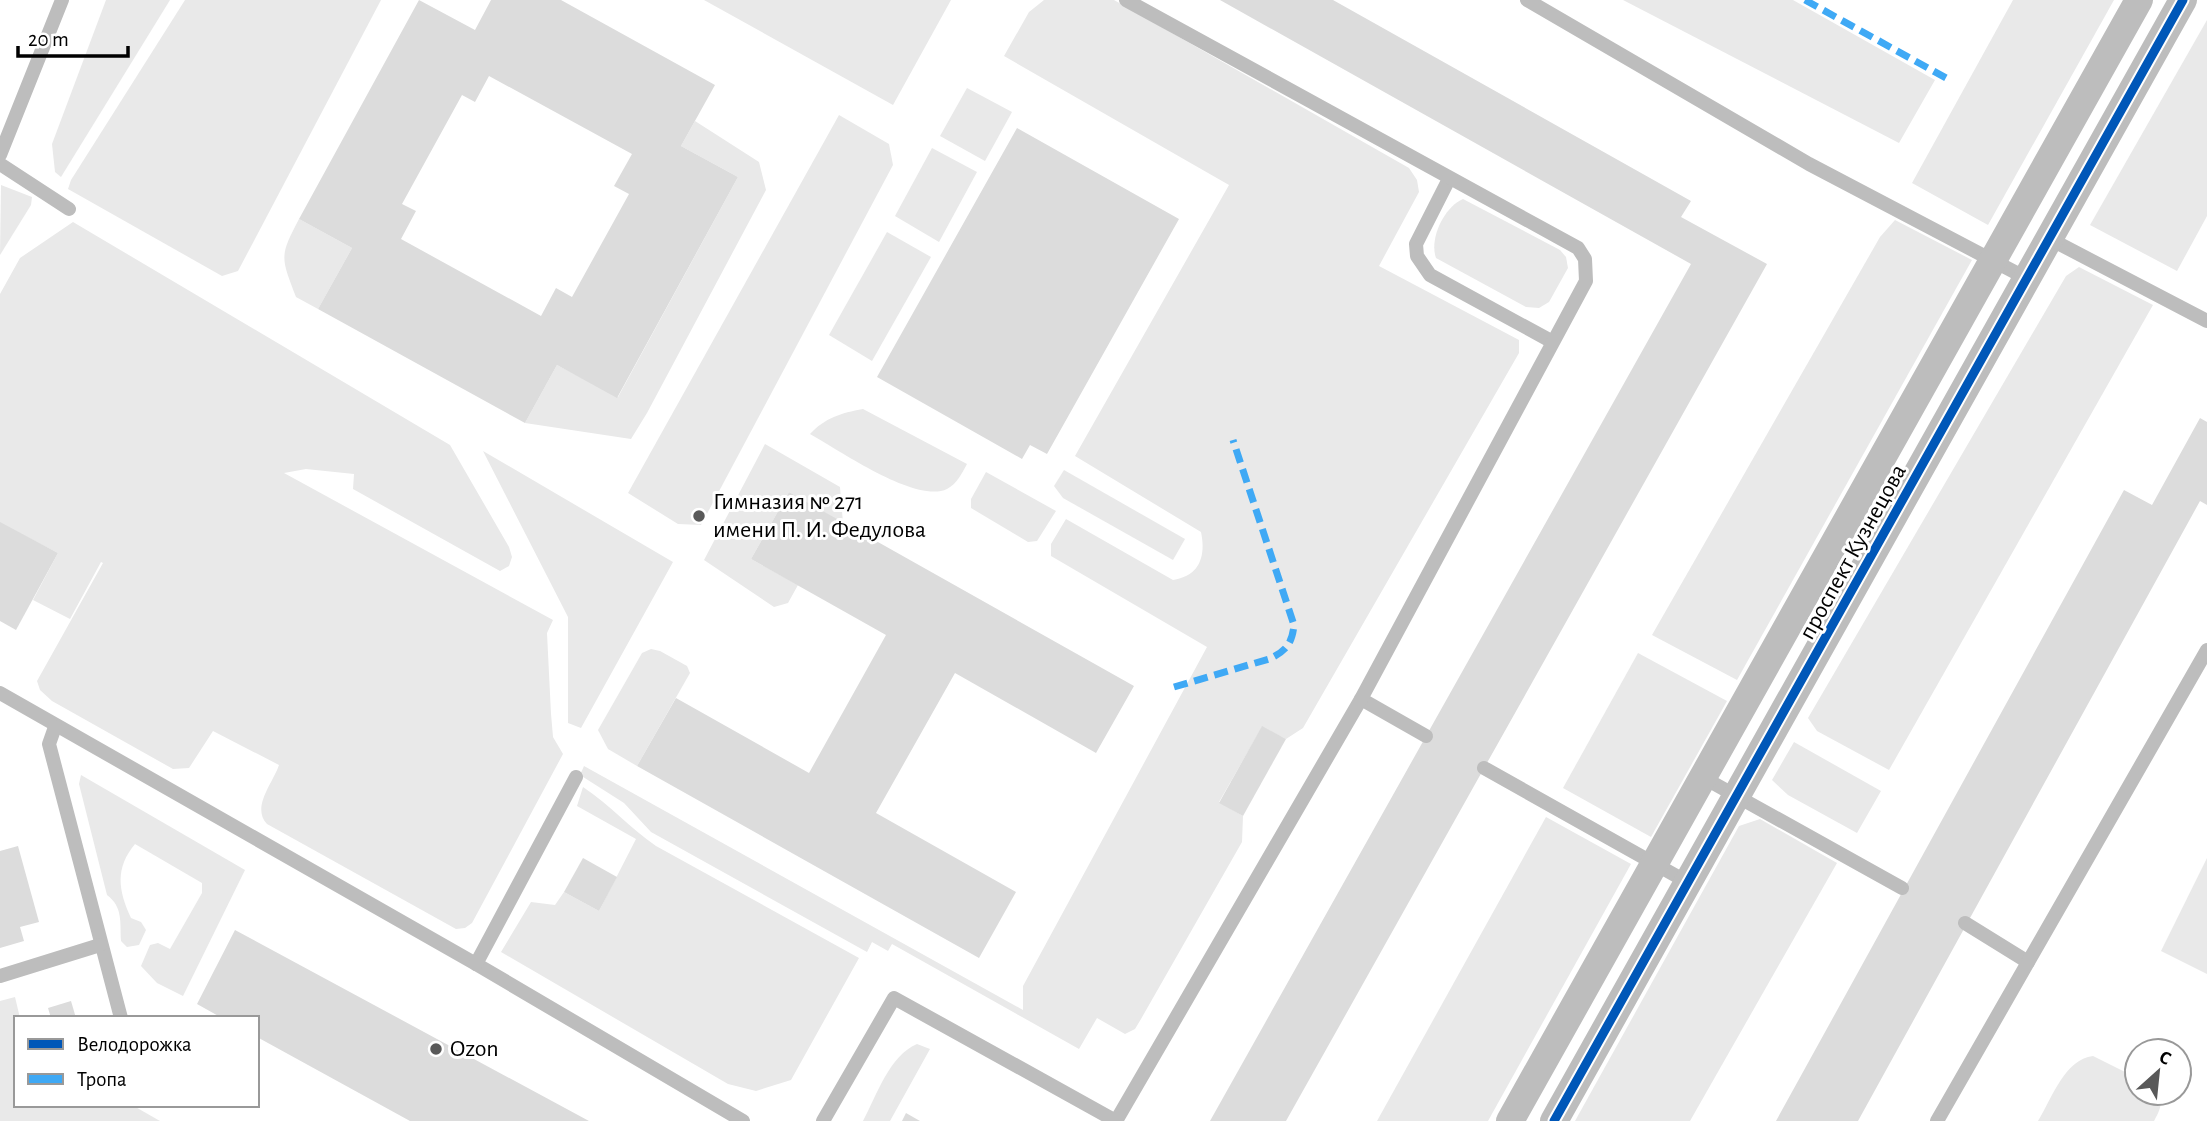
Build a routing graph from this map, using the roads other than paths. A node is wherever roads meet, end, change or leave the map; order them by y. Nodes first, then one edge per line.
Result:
1 (62, 0) edge
2 (1126, 0) edge
3 (1527, 0) edge
4 (2139, 0) edge
5 (2183, 0) edge
6 (0, 155) edge
7 (0, 164) edge
8 (1449, 179) junction
9 (69, 209) dead end
10 (2050, 239) junction
11 (1994, 261) junction
12 (2028, 279) junction
13 (2207, 321) edge
14 (1552, 341) junction
15 (2207, 650) edge
16 (0, 693) edge
17 (1362, 699) junction
18 (55, 727) junction
19 (1426, 736) dead end
20 (1484, 768) dead end
21 (576, 777) dead end
22 (1704, 778) junction
23 (1738, 798) junction
24 (1655, 864) junction
25 (1689, 883) junction
26 (1902, 888) dead end
27 (1965, 923) dead end
28 (100, 945) junction
29 (2028, 962) junction
30 (476, 964) junction
31 (0, 976) edge
32 (120, 1016) edge
33 (743, 1121) edge
34 (823, 1121) edge
35 (1510, 1121) edge
36 (1554, 1121) edge
37 (1937, 1121) edge

1 - 6 lane
2 - 8 lane
3 - 11 lane
4 - 11 street, проспект Кузнецова
5 - 10 street, проспект Кузнецова
7 - 9 lane
8 - 14 lane
8 - 14 lane
10 - 12 street, проспект Кузнецова
10 - 13 lane
11 - 12 lane
11 - 22 street, проспект Кузнецова
12 - 23 street, проспект Кузнецова
14 - 17 lane
15 - 29 lane
16 - 18 lane
17 - 19 lane
17 - 34 lane
18 - 28 lane
18 - 30 lane
20 - 24 lane
21 - 30 lane
22 - 23 lane
22 - 24 street, проспект Кузнецова
23 - 25 street, проспект Кузнецова
23 - 26 lane
24 - 25 lane
24 - 35 street, проспект Кузнецова
25 - 36 street, проспект Кузнецова
27 - 29 lane
28 - 31 lane
28 - 32 lane
29 - 37 lane
30 - 33 lane

